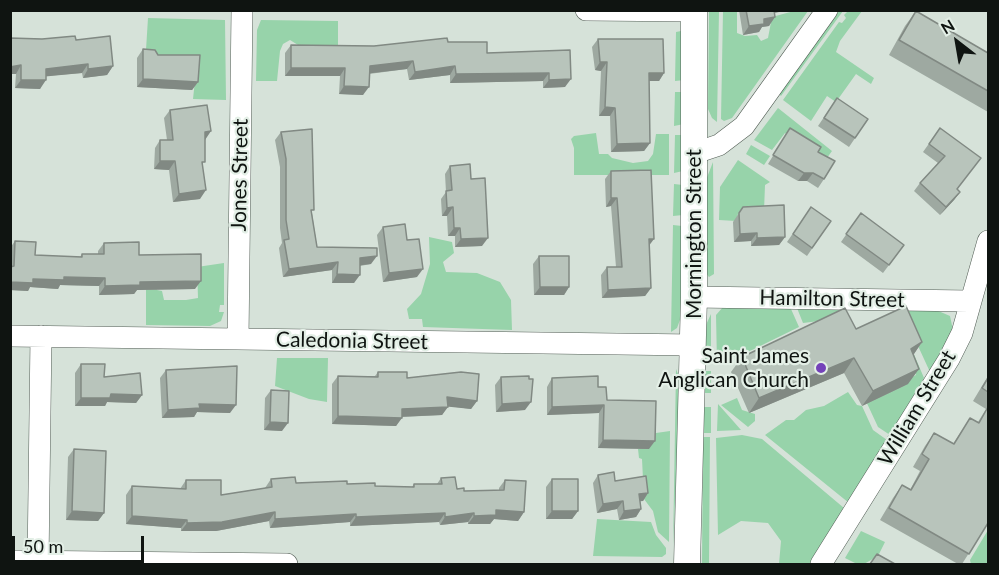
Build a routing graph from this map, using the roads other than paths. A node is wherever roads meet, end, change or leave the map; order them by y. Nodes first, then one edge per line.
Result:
1 (242, 10) edge
2 (586, 10) edge
3 (827, 10) edge
4 (694, 11) edge
5 (695, 153) junction
6 (988, 240) edge
7 (694, 297) junction
8 (969, 301) junction
9 (10, 336) edge
10 (41, 336) junction
11 (238, 339) junction
12 (694, 345) junction
13 (10, 561) edge
14 (38, 563) edge
15 (287, 564) edge
16 (687, 564) edge
17 (821, 564) edge

1 - 11 street, Jones Street
2 - 4 street
3 - 5 street
4 - 5 street, Mornington Street
5 - 7 street, Mornington Street
6 - 8 street, William Street
7 - 8 street, Hamilton Street
7 - 12 street, Mornington Street
8 - 17 street, William Street
9 - 10 street, Caledonia Street
10 - 11 street, Caledonia Street
10 - 14 street
11 - 12 street, Caledonia Street
12 - 16 street, Mornington Street
13 - 14 street
14 - 15 street

